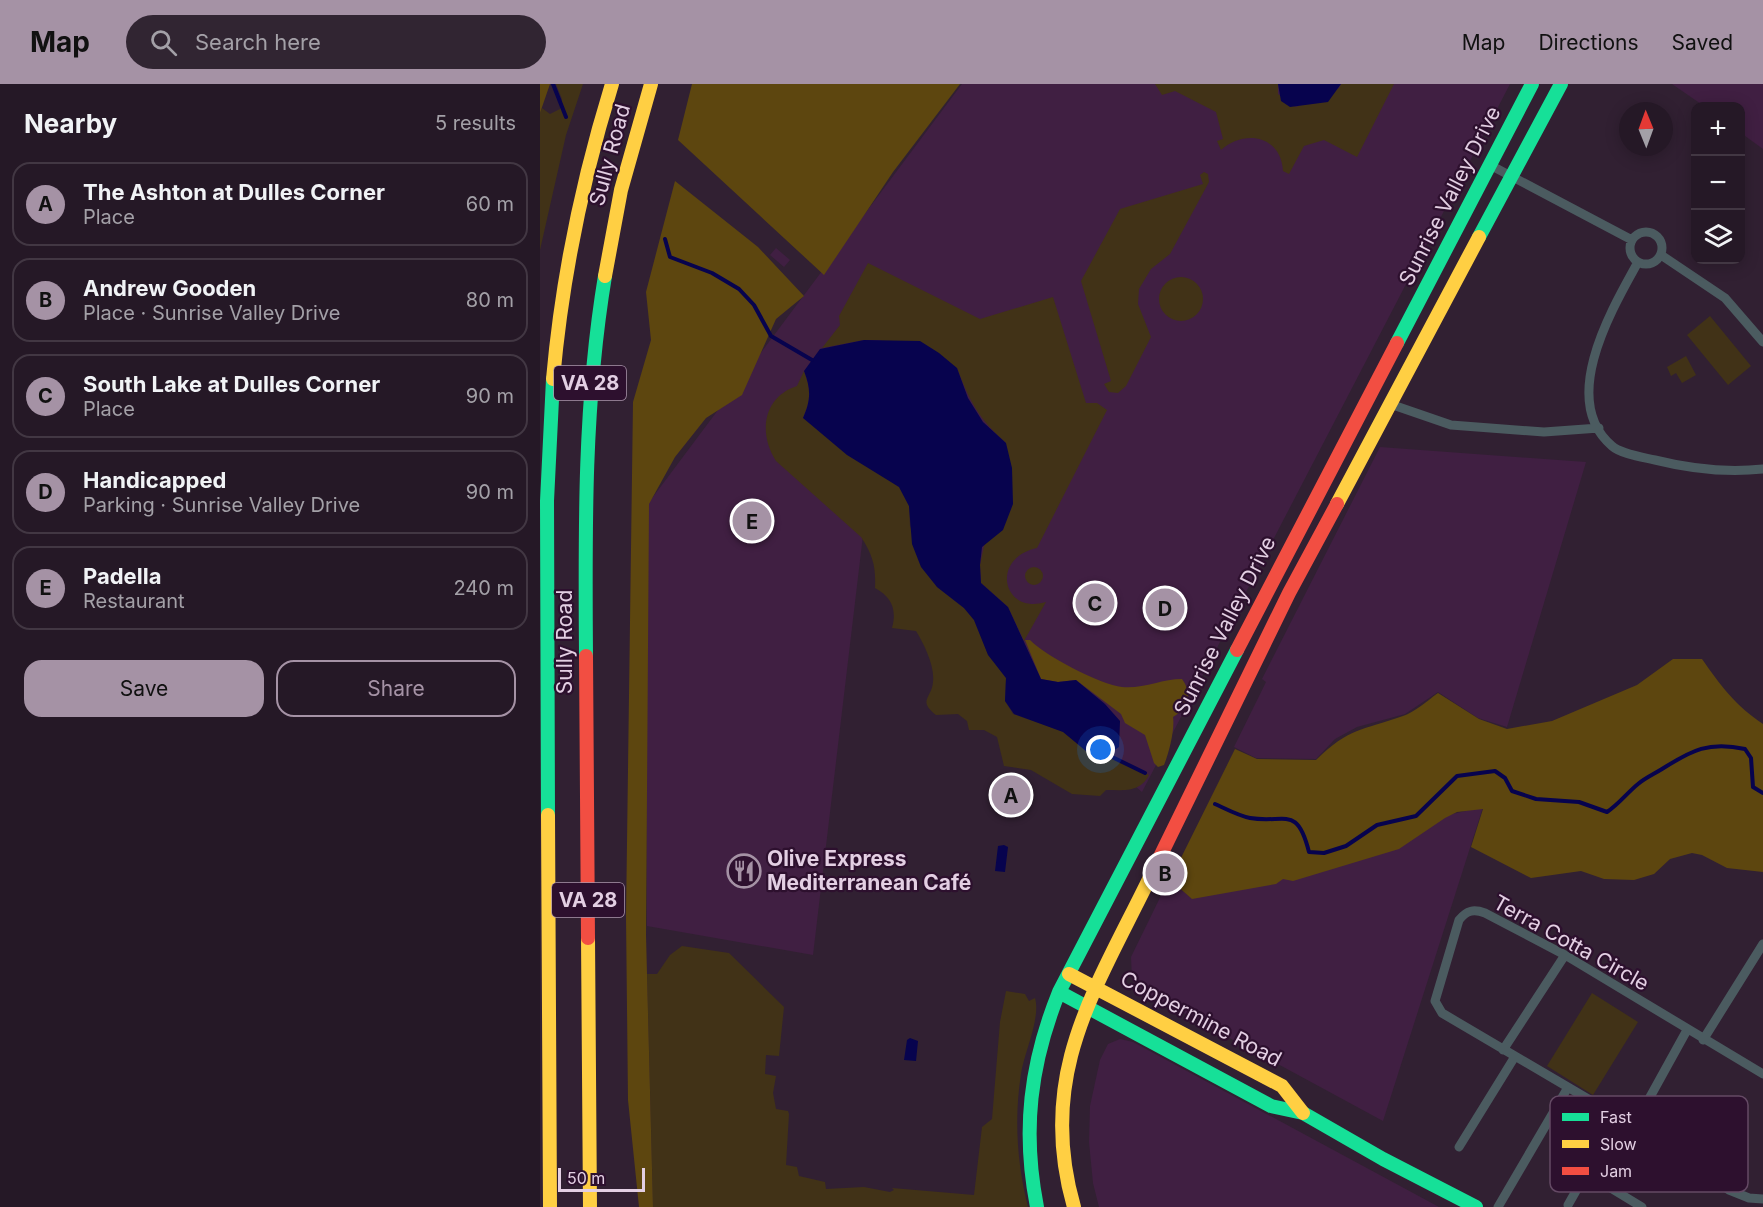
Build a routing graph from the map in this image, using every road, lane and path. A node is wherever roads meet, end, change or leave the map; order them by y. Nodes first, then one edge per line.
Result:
1 (600, 84) edge
2 (612, 84) edge
3 (651, 84) edge
4 (1532, 84) edge
5 (1561, 84) edge
6 (596, 132) junction
7 (1490, 165) junction
8 (1514, 175) junction
9 (1632, 240) junction
10 (1660, 255) junction
11 (1638, 262) junction
12 (1762, 339) edge
13 (1390, 404) junction
14 (1599, 428) junction
15 (1763, 469) edge
16 (1762, 949) edge
17 (1565, 955) junction
18 (1069, 974) junction
19 (1096, 987) junction
20 (1059, 992) junction
21 (1087, 1006) junction
22 (1687, 1030) junction
23 (1703, 1040) junction
24 (1503, 1050) junction
25 (1514, 1058) junction
26 (1763, 1074) edge
27 (1567, 1089) junction
28 (1563, 1096) edge
29 (1580, 1096) edge
30 (1651, 1096) edge
31 (1303, 1113) junction
32 (1550, 1118) edge
33 (1459, 1147) dead end
34 (1575, 1192) edge
35 (1617, 1192) edge
36 (1734, 1192) edge
37 (1763, 1199) edge
38 (1568, 1205) dead end
39 (550, 1207) edge
40 (590, 1207) edge
41 (1038, 1207) edge
42 (1074, 1207) edge
43 (1476, 1207) edge
44 (1498, 1207) edge
45 (1642, 1207) edge

1 - 6 main road
2 - 6 main road, Sully Road / VA 28
3 - 40 main road, Sully Road / VA 28
4 - 7 main road, Sunrise Valley Drive
5 - 8 main road, Sunrise Valley Drive
6 - 39 main road, Sully Road / VA 28
7 - 8 street
7 - 18 main road, Sunrise Valley Drive
8 - 9 street
8 - 13 main road, Sunrise Valley Drive
9 - 10 street
9 - 11 street
10 - 11 street
10 - 12 street
11 - 14 street
13 - 14 street
13 - 19 main road, Sunrise Valley Drive
14 - 15 street
16 - 23 street
17 - 22 street, Terra Cotta Circle
17 - 24 street
17 - 24 street, Terra Cotta Circle
18 - 19 main road, Coppermine Road
18 - 20 main road, Sunrise Valley Drive
19 - 21 main road, Sunrise Valley Drive
19 - 31 main road, Coppermine Road
20 - 21 main road, Coppermine Road
20 - 41 main road, Sunrise Valley Drive
21 - 31 main road, Coppermine Road
21 - 42 main road, Sunrise Valley Drive
22 - 23 street, Terra Cotta Circle
22 - 30 street
23 - 26 street, Terra Cotta Circle
24 - 25 street, Terra Cotta Circle
25 - 27 street, Terra Cotta Circle
25 - 33 street
27 - 28 street
27 - 29 street, Terra Cotta Circle
31 - 43 main road, Coppermine Road
32 - 44 street
34 - 38 street
35 - 45 street
36 - 37 street, Terra Cotta Circle

